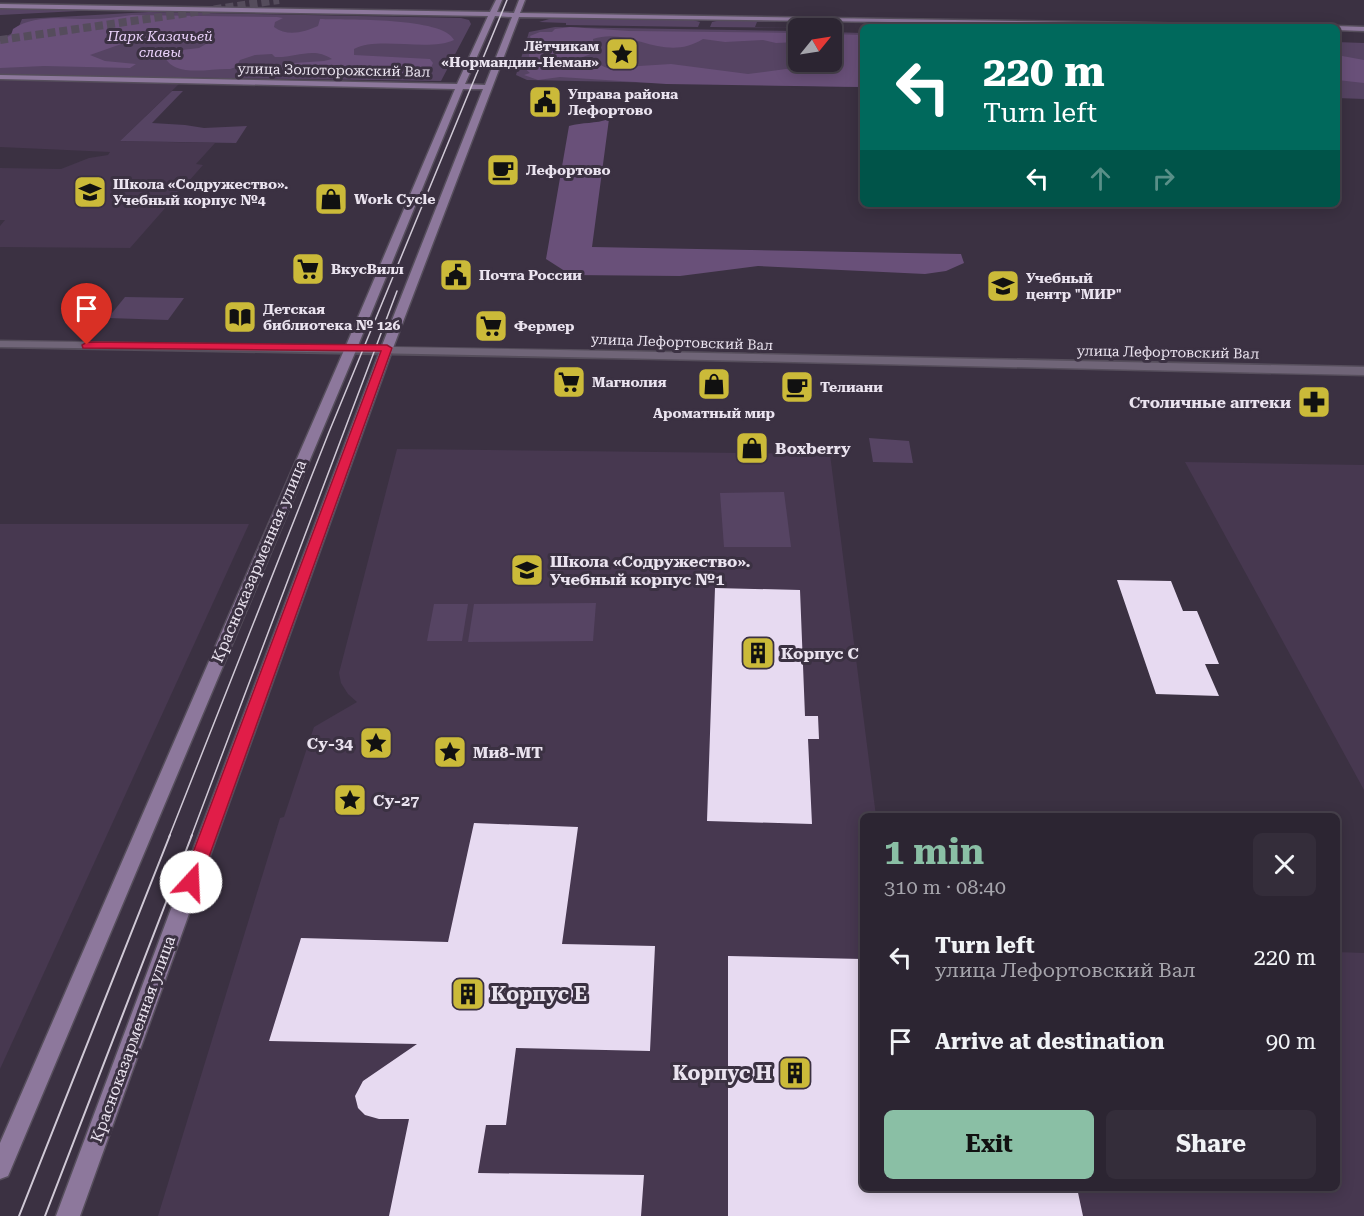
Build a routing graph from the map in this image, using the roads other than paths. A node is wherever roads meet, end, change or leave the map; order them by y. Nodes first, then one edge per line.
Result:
1 (499, 0) edge
2 (522, 0) edge
3 (0, 6) edge
4 (491, 14) junction
5 (516, 14) junction
6 (1091, 24) edge
7 (1340, 28) edge
8 (1364, 29) edge
9 (0, 77) edge
10 (461, 86) junction
11 (487, 87) junction
12 (0, 344) edge
13 (351, 348) junction
14 (387, 348) junction
15 (1364, 371) edge
16 (0, 1169) edge
17 (68, 1216) edge

1 - 4 main road
2 - 5 main road
3 - 4 main road
4 - 5 main road
4 - 10 main road, Красноказарменная улица
5 - 6 main road
5 - 11 main road, Красноказарменная улица
7 - 8 main road
9 - 10 main road, улица Золоторожский Вал
10 - 11 main road, улица Золоторожский Вал
10 - 13 main road, Красноказарменная улица
11 - 14 main road, Красноказарменная улица
12 - 13 street, улица Лефортовский Вал
13 - 14 street, улица Лефортовский Вал
13 - 16 main road, Красноказарменная улица
14 - 15 street, улица Лефортовский Вал
14 - 17 main road, Красноказарменная улица

